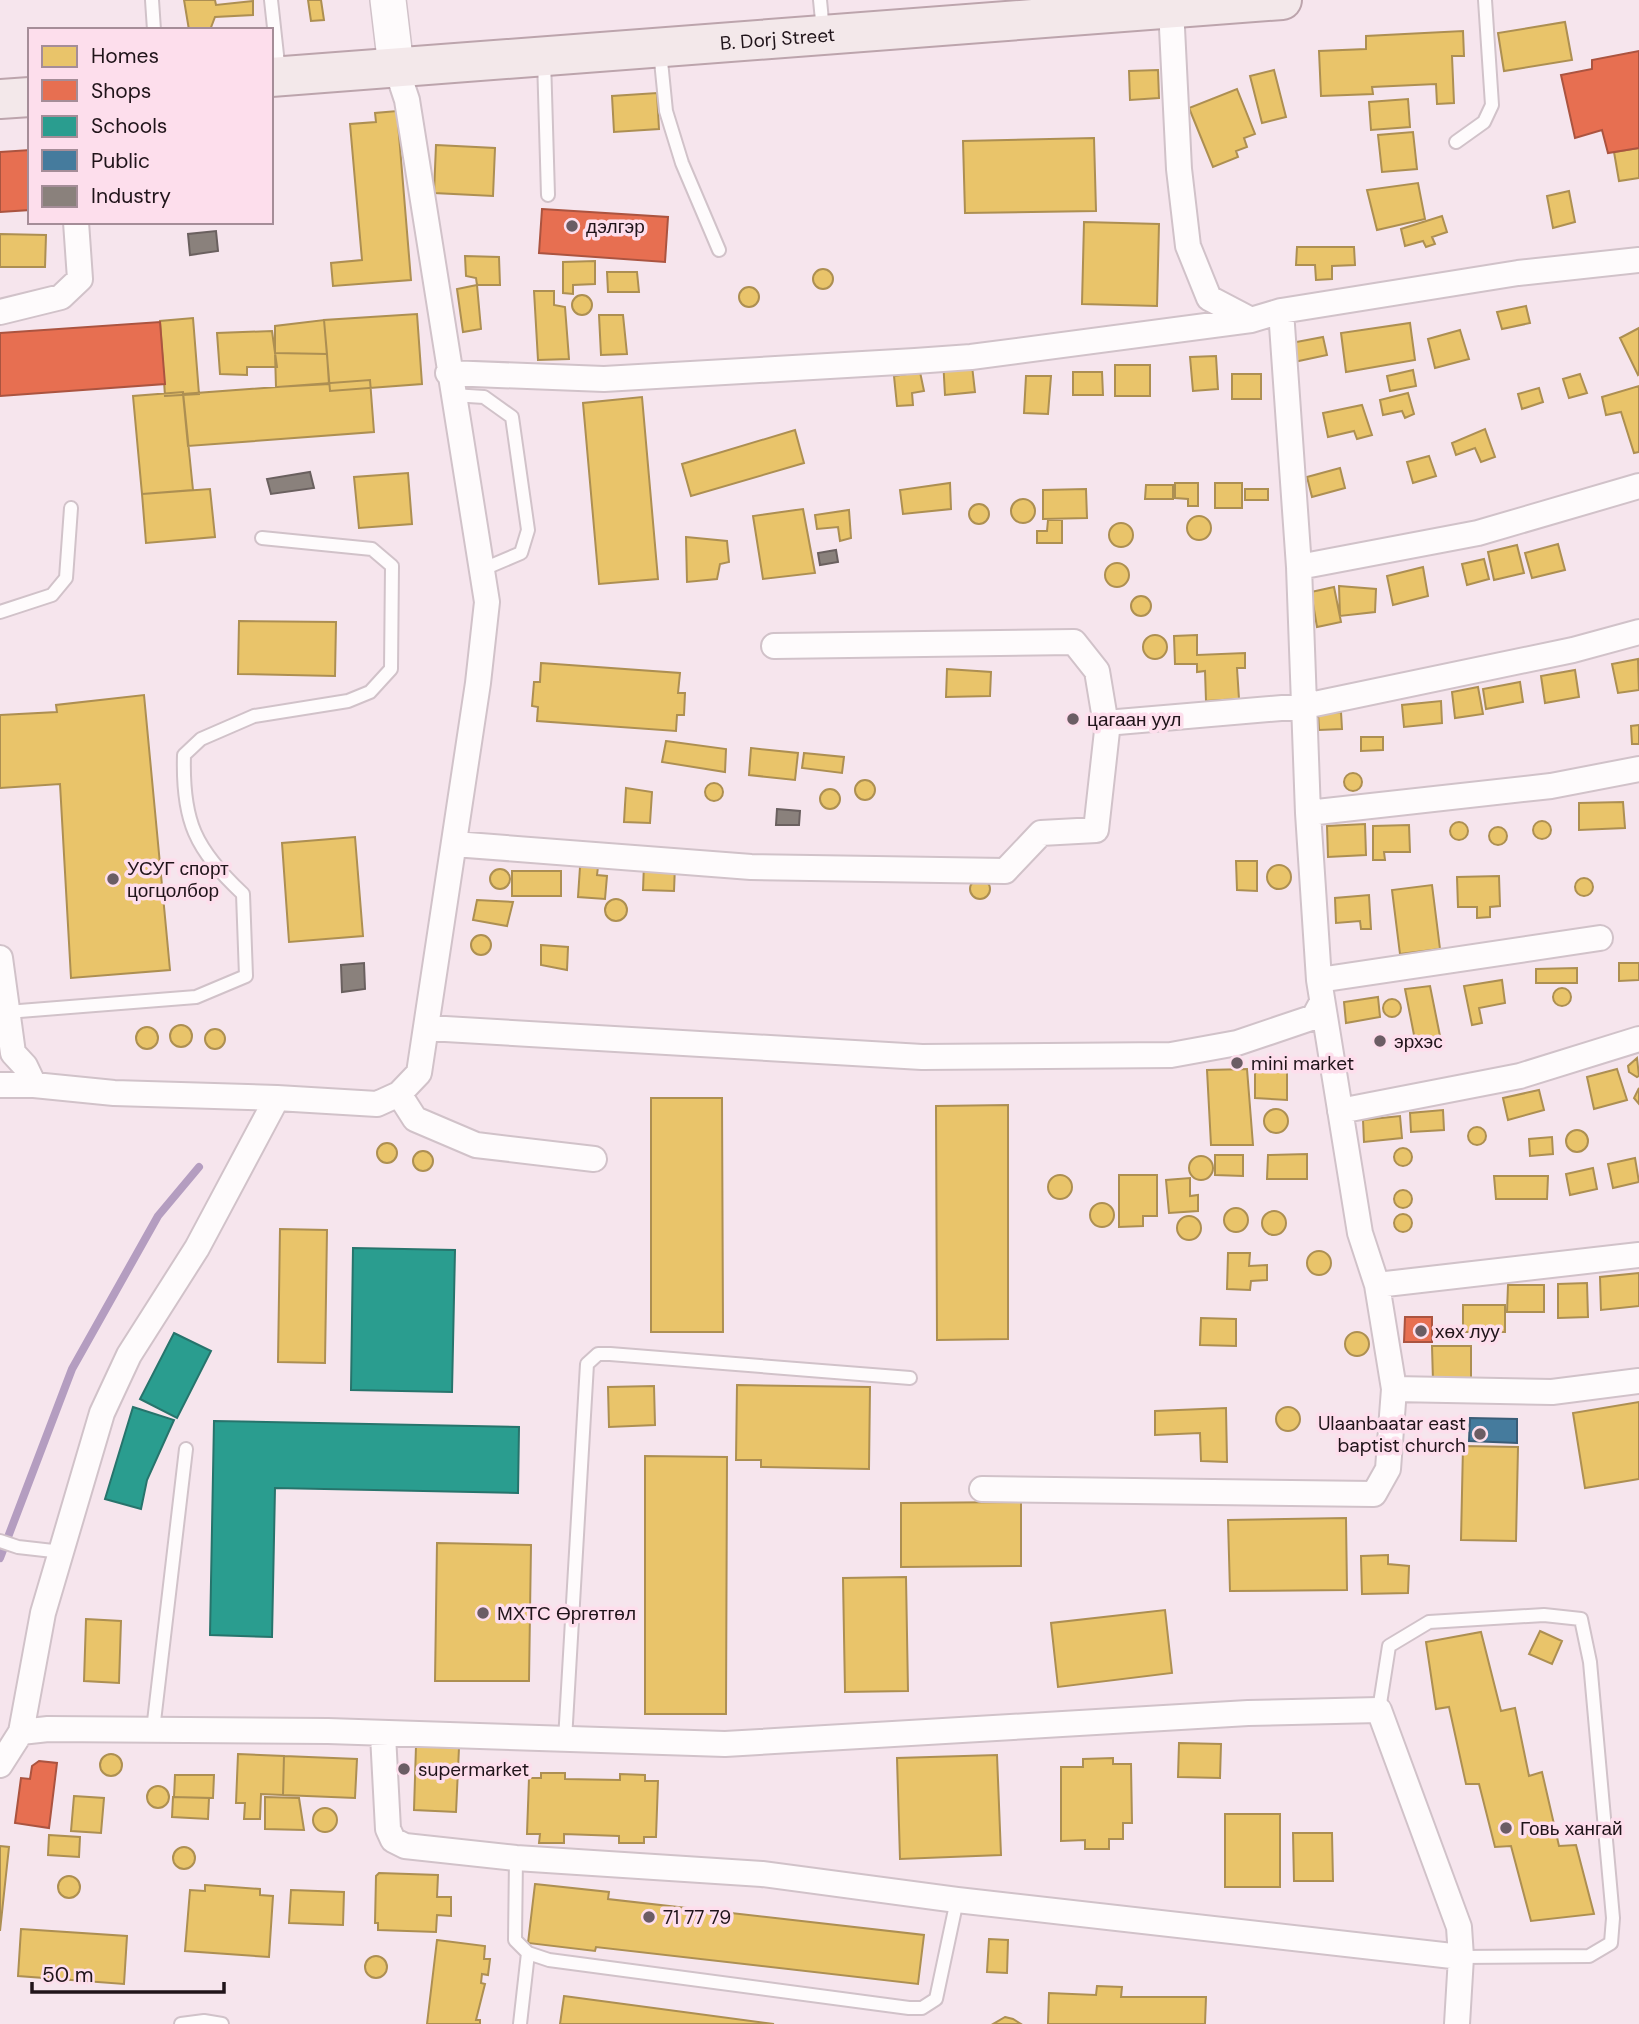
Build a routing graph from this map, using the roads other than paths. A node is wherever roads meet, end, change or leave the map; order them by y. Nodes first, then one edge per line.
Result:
1 (152, 0) edge
2 (271, 0) edge
3 (388, 0) edge
4 (1272, 0) edge
5 (1282, 0) edge
6 (1485, 0) edge
7 (1110, 6) edge
8 (1054, 8) edge
9 (1171, 8) junction
10 (822, 17) edge
11 (154, 28) edge
12 (272, 28) edge
13 (273, 38) edge
14 (659, 47) junction
15 (544, 55) junction
16 (396, 67) junction
17 (275, 77) edge
18 (28, 97) edge
19 (0, 99) edge
20 (1457, 142) dead end
21 (548, 195) dead end
22 (76, 224) edge
23 (719, 250) dead end
24 (1639, 260) edge
25 (1281, 311) junction
26 (0, 312) edge
27 (1251, 320) junction
28 (450, 384) junction
29 (1639, 486) edge
30 (71, 508) dead end
31 (262, 538) dead end
32 (1299, 567) junction
33 (481, 570) junction
34 (0, 612) edge
35 (1639, 632) edge
36 (774, 646) dead end
37 (1305, 706) junction
38 (1106, 723) junction
39 (1639, 769) edge
40 (1308, 813) junction
41 (454, 844) junction
42 (1600, 938) dead end
43 (0, 958) edge
44 (1320, 992) junction
45 (7, 1012) junction
46 (428, 1028) junction
47 (1639, 1039) edge
48 (0, 1085) edge
49 (34, 1085) junction
50 (400, 1094) junction
51 (277, 1098) junction
52 (1340, 1111) junction
53 (594, 1159) dead end
54 (1639, 1255) edge
55 (1377, 1285) junction
56 (910, 1378) dead end
57 (1639, 1381) edge
58 (1394, 1389) junction
59 (186, 1449) dead end
60 (982, 1489) dead end
61 (0, 1541) edge
62 (62, 1552) junction
63 (1379, 1710) junction
64 (153, 1730) junction
65 (21, 1732) junction
66 (383, 1735) junction
67 (565, 1740) junction
68 (0, 1765) edge
69 (516, 1858) junction
70 (957, 1900) junction
71 (528, 1953) junction
72 (1461, 1957) junction
73 (181, 2024) edge
74 (222, 2024) edge
75 (520, 2024) edge
76 (1457, 2024) edge

1 - 11 lane
2 - 12 lane
3 - 16 main road
4 - 5 main road, B. Dorj Street
4 - 9 main road, B. Dorj Street
6 - 20 lane
7 - 8 main road, B. Dorj Street
7 - 9 main road, B. Dorj Street
8 - 10 main road, B. Dorj Street
9 - 27 street
10 - 14 main road, B. Dorj Street
13 - 17 lane
14 - 15 main road, B. Dorj Street
14 - 23 lane
15 - 16 main road, B. Dorj Street
15 - 21 lane
16 - 17 main road, B. Dorj Street
16 - 28 street
18 - 19 main road
22 - 26 street
24 - 25 street
25 - 27 street
25 - 32 street
27 - 28 street
28 - 33 street
28 - 33 lane
29 - 32 street
30 - 34 lane
31 - 45 lane
32 - 37 street
33 - 41 street
35 - 37 street
36 - 38 street
37 - 38 street
37 - 40 street
38 - 41 street
39 - 40 street
40 - 44 street
41 - 46 street
42 - 44 street
43 - 45 street
44 - 46 street
44 - 52 street
45 - 49 street
46 - 50 street
47 - 52 street
48 - 49 street
49 - 51 street
50 - 51 street
50 - 53 street
51 - 62 street
52 - 55 street
54 - 55 street
55 - 58 street
56 - 67 lane
57 - 58 street
58 - 60 street
59 - 64 lane
61 - 62 lane
62 - 65 street
63 - 67 street
63 - 72 street
63 - 72 lane
64 - 65 street
64 - 66 street
65 - 68 street
66 - 67 street
66 - 69 street
69 - 70 street
69 - 71 lane
70 - 71 lane
70 - 72 street
71 - 75 lane
72 - 76 street
73 - 74 lane

